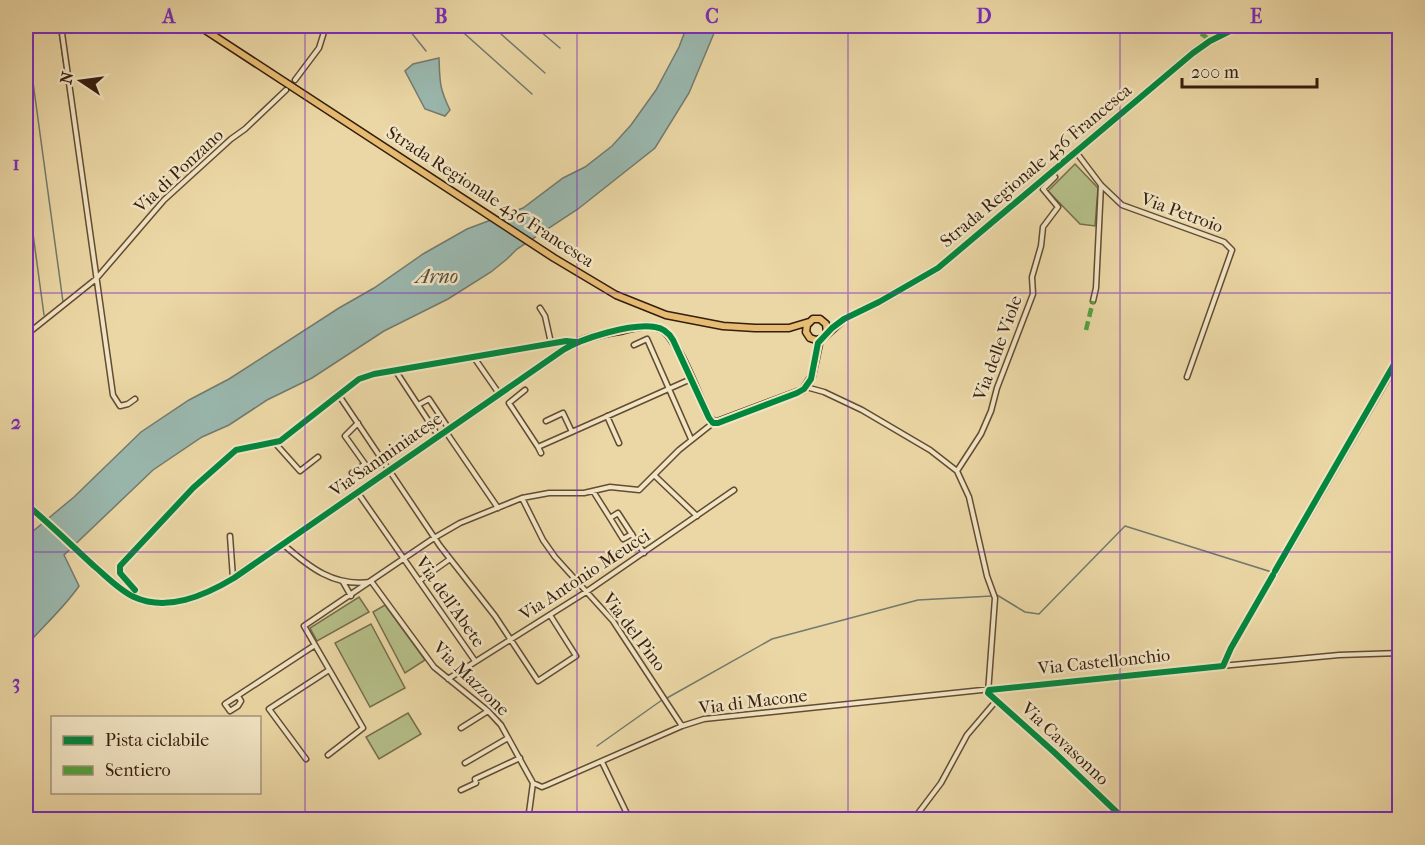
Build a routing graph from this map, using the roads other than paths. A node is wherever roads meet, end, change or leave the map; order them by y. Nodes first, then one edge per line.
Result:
1 (61, 26) edge
2 (199, 26) edge
3 (332, 26) edge
4 (1240, 26) edge
5 (295, 80) dead end
6 (286, 90) dead end
7 (1076, 152) junction
8 (1051, 173) junction
9 (1101, 185) junction
10 (96, 279) junction
11 (1093, 301) dead end
12 (540, 308) dead end
13 (843, 319) junction
14 (822, 320) junction
15 (809, 322) junction
16 (789, 328) junction
17 (827, 333) junction
18 (26, 335) edge
19 (809, 337) junction
20 (820, 339) junction
21 (577, 342) junction
22 (551, 343) junction
23 (634, 345) dead end
24 (473, 356) junction
25 (815, 358) junction
26 (395, 370) junction
27 (1187, 377) dead end
28 (691, 379) junction
29 (806, 387) junction
30 (669, 389) junction
31 (525, 390) dead end
32 (338, 394) junction
33 (500, 395) junction
34 (135, 399) dead end
35 (418, 405) junction
36 (607, 416) junction
37 (546, 421) dead end
38 (358, 423) junction
39 (712, 423) junction
40 (448, 431) junction
41 (572, 432) junction
42 (439, 437) junction
43 (692, 439) junction
44 (619, 443) dead end
45 (538, 447) junction
46 (541, 453) dead end
47 (318, 457) dead end
48 (390, 471) junction
49 (957, 471) junction
50 (352, 473) dead end
51 (654, 475) junction
52 (734, 490) dead end
53 (593, 491) junction
54 (358, 493) junction
55 (522, 498) junction
56 (27, 505) edge
57 (498, 508) junction
58 (698, 516) junction
59 (610, 518) junction
60 (632, 534) junction
61 (230, 536) dead end
62 (434, 538) junction
63 (284, 545) junction
64 (644, 553) junction
65 (403, 558) junction
66 (450, 559) junction
67 (234, 578) junction
68 (419, 581) junction
69 (343, 582) junction
70 (371, 582) junction
71 (586, 592) junction
72 (351, 596) junction
73 (550, 615) junction
74 (511, 639) junction
75 (315, 645) junction
76 (1400, 653) edge
77 (475, 661) junction
78 (329, 670) junction
79 (448, 679) junction
80 (989, 690) junction
81 (238, 696) dead end
82 (996, 701) junction
83 (488, 711) junction
84 (682, 726) junction
85 (461, 728) dead end
86 (508, 738) junction
87 (328, 755) dead end
88 (520, 758) junction
89 (306, 759) dead end
90 (602, 762) junction
91 (465, 763) dead end
92 (533, 783) junction
93 (461, 790) dead end
94 (528, 819) edge
95 (630, 819) edge
96 (913, 819) edge
97 (1125, 819) edge

1 - 10 street
2 - 16 main road, Strada Regionale 436 Francesca
3 - 5 street
4 - 7 main road, Strada Regionale 436 Francesca
6 - 10 street, Via di Ponzano
7 - 8 main road, Strada Regionale 436 Francesca
7 - 9 street, Via Petroio
8 - 13 main road, Strada Regionale 436 Francesca
8 - 49 street, Via delle Viole
9 - 11 street
9 - 27 street, Via Petroio
10 - 18 street, Via di Ponzano
10 - 34 street
12 - 22 street
13 - 14 main road, Strada Regionale 436 Francesca
13 - 17 main road, Strada Regionale 436 Francesca
14 - 15 main road, Strada Regionale 436 Francesca
14 - 17 main road
15 - 16 main road, Strada Regionale 436 Francesca
15 - 19 main road
16 - 19 main road, Strada Regionale 436 Francesca
17 - 20 main road, Strada Regionale 436 Francesca
19 - 20 main road, Strada Regionale 436 Francesca
19 - 25 street
20 - 25 street
21 - 22 street
21 - 28 street, Via Sanminiatese
21 - 33 street, Via Sanminiatese
22 - 24 street
23 - 30 street
24 - 26 street
24 - 33 street
25 - 29 street
26 - 32 street
26 - 35 street
28 - 30 street
28 - 39 street
29 - 39 street
29 - 49 street
30 - 36 street
30 - 43 street
31 - 45 street
32 - 38 street
32 - 47 street
33 - 40 street, Via Sanminiatese
35 - 40 street
35 - 42 street
36 - 41 street
36 - 44 street
37 - 41 street
38 - 48 street
38 - 50 street
39 - 43 street
40 - 42 street, Via Sanminiatese
40 - 57 street
41 - 45 street
42 - 48 street, Via Sanminiatese
43 - 51 street
45 - 46 street
48 - 54 street, Via Sanminiatese
48 - 62 street
49 - 80 street
51 - 53 street
51 - 58 street
52 - 58 street, Via Antonio Meucci
53 - 55 street
53 - 59 street
54 - 63 street, Via Sanminiatese
54 - 65 street, Via dell'Abete
55 - 57 street
55 - 71 street, Via del Pino
56 - 67 street, Via Sanminiatese
57 - 62 street
58 - 64 street, Via Antonio Meucci
59 - 60 street
59 - 60 street
60 - 64 street
61 - 67 street
62 - 65 street
62 - 66 street
63 - 67 street, Via Sanminiatese
63 - 69 street
64 - 71 street, Via Antonio Meucci
65 - 68 street, Via dell'Abete
65 - 70 street
66 - 68 street
66 - 74 street
68 - 77 street, Via dell'Abete
69 - 70 street
69 - 72 street
70 - 72 street
70 - 79 street, Via Mazzone
71 - 73 street, Via Antonio Meucci
71 - 84 street, Via del Pino
72 - 75 street
73 - 74 street, Via Antonio Meucci
73 - 74 street
74 - 77 street, Via Antonio Meucci
75 - 78 street
75 - 81 street
76 - 80 street, Via Castellonchio
77 - 79 street, Via Antonio Meucci
78 - 87 street
78 - 89 street
79 - 83 street, Via Mazzone
80 - 82 street, Via Cavasonno
80 - 84 street, Via di Macone
82 - 96 street
82 - 97 street, Via Cavasonno
83 - 85 street
83 - 86 street, Via Mazzone
84 - 90 street, Via di Macone
86 - 88 street, Via Mazzone
86 - 91 street, Via Mazzone
88 - 92 street, Via Mazzone
88 - 93 street
90 - 92 street, Via di Macone
90 - 95 street
92 - 94 street

